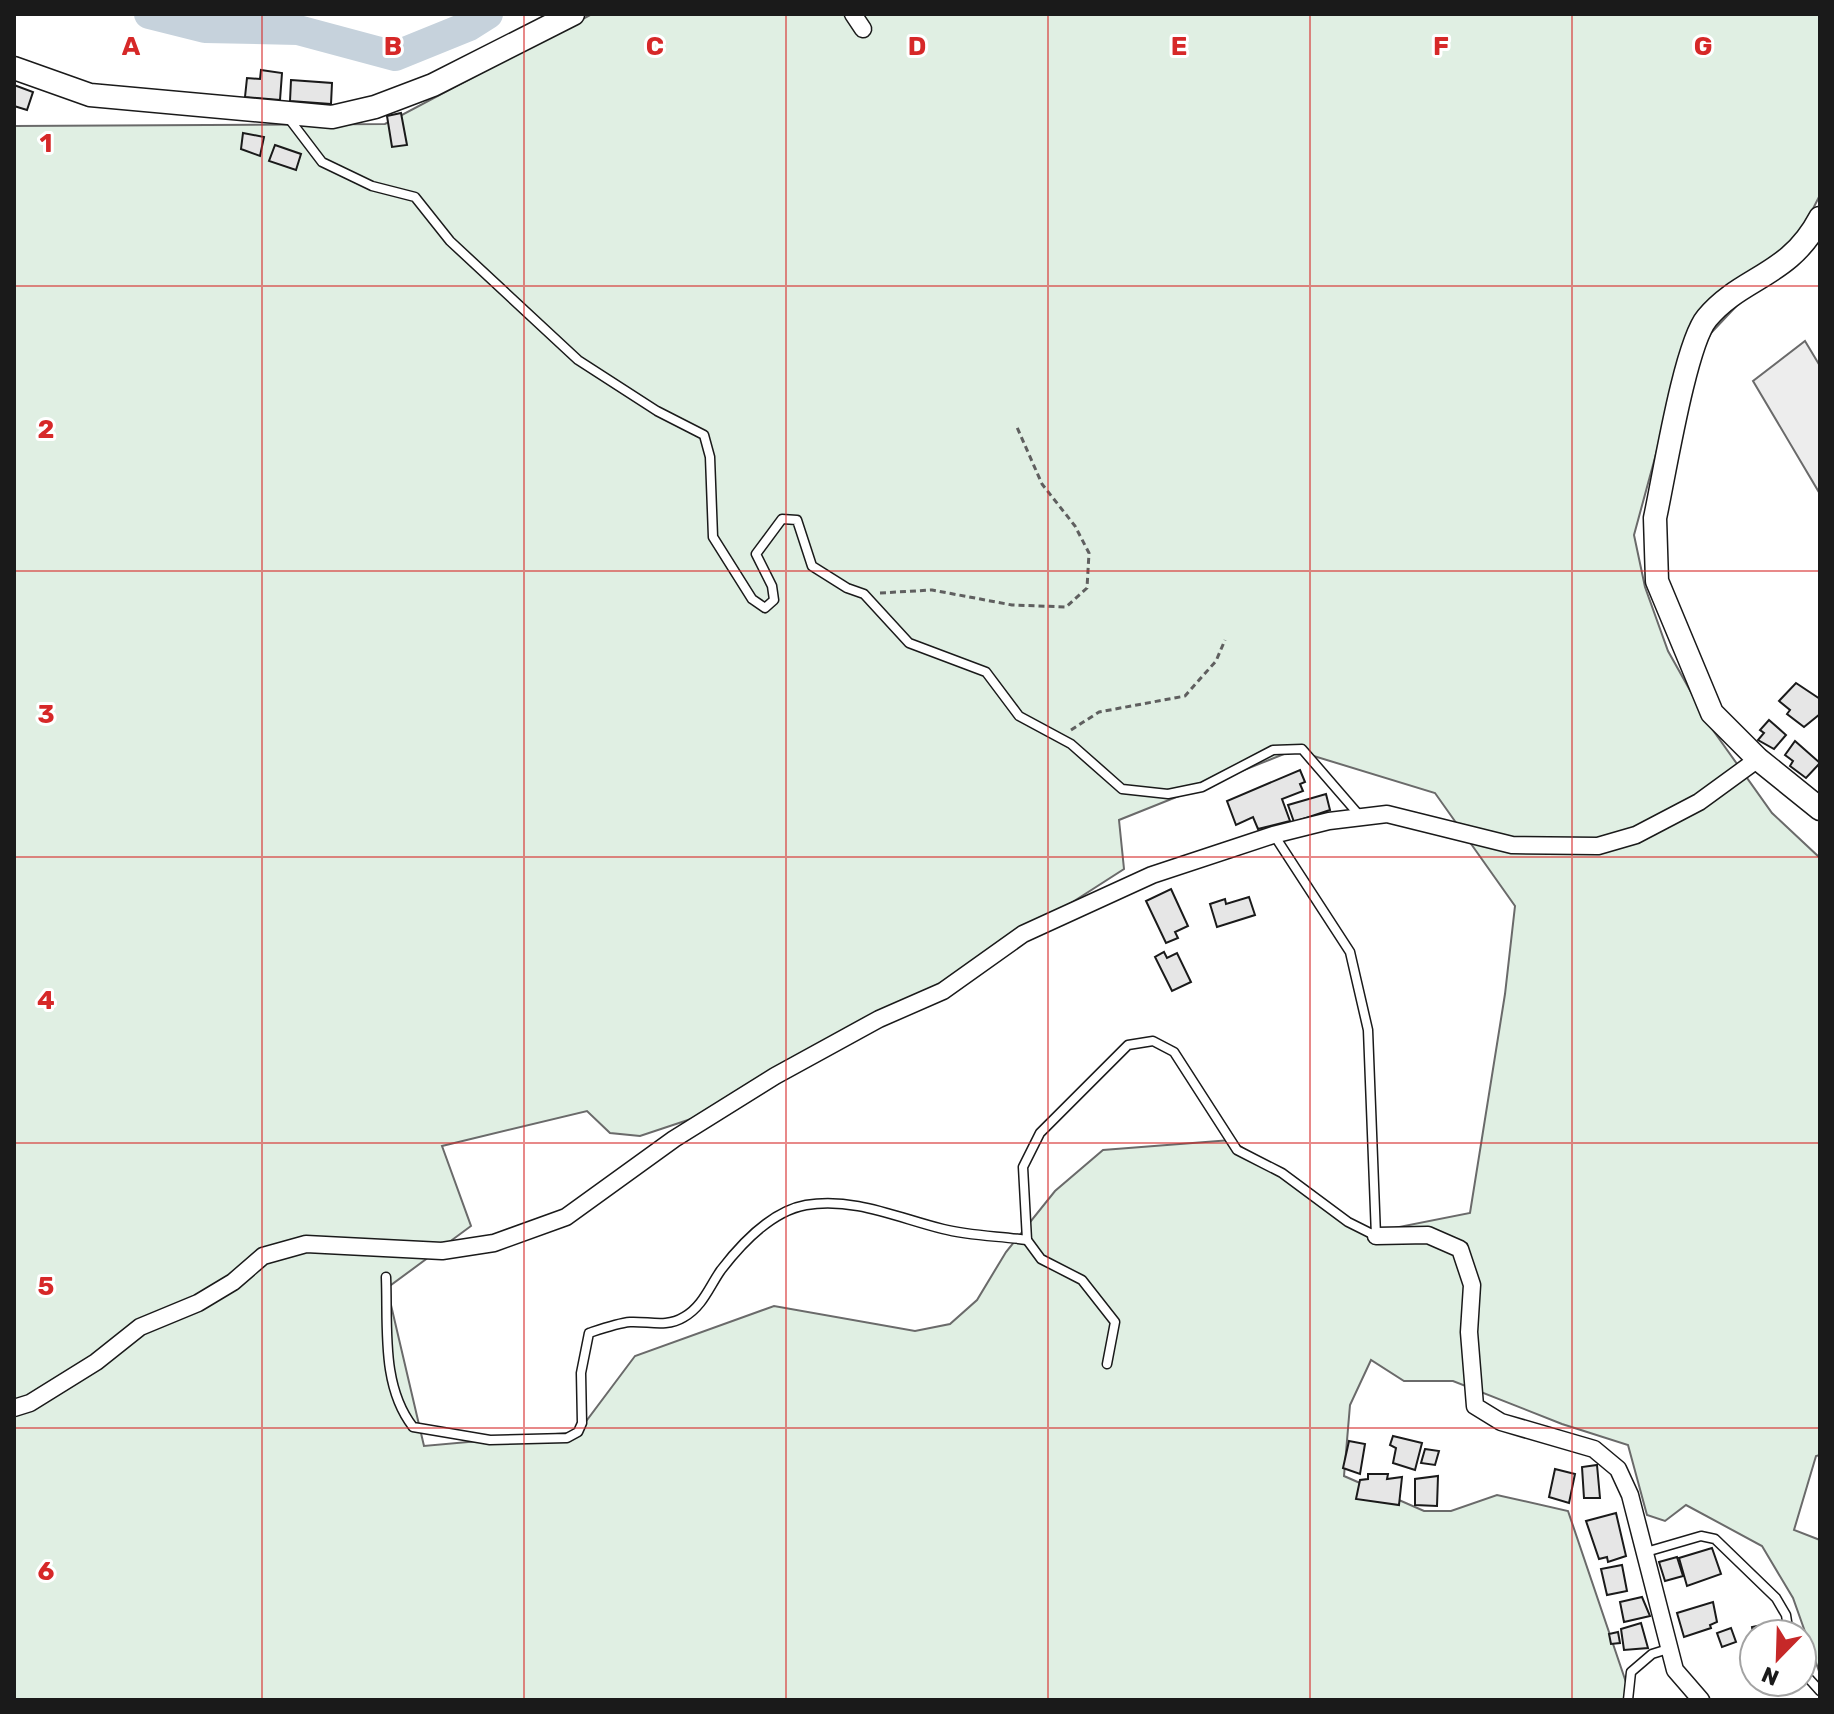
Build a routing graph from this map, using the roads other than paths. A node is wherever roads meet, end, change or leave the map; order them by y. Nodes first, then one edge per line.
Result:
1 (573, 14) edge
2 (853, 14) edge
3 (863, 29) dead end
4 (14, 68) edge
5 (286, 115) junction
6 (1820, 218) edge
7 (1758, 759) junction
8 (1820, 809) edge
9 (1361, 817) junction
10 (1273, 835) junction
11 (1376, 1236) junction
12 (1027, 1240) junction
13 (386, 1277) dead end
14 (1107, 1364) dead end
15 (14, 1408) edge
16 (1646, 1552) junction
17 (1786, 1618) edge
18 (1668, 1649) junction
19 (1628, 1700) edge
20 (1701, 1700) edge

1 - 5 street
2 - 3 street
4 - 5 street
5 - 9 lane
6 - 7 street
7 - 8 street
7 - 9 street
9 - 10 street
10 - 11 lane
10 - 15 street
11 - 12 lane
11 - 16 street
12 - 13 lane
12 - 14 lane
16 - 17 lane
16 - 18 street
18 - 19 lane
18 - 20 street

